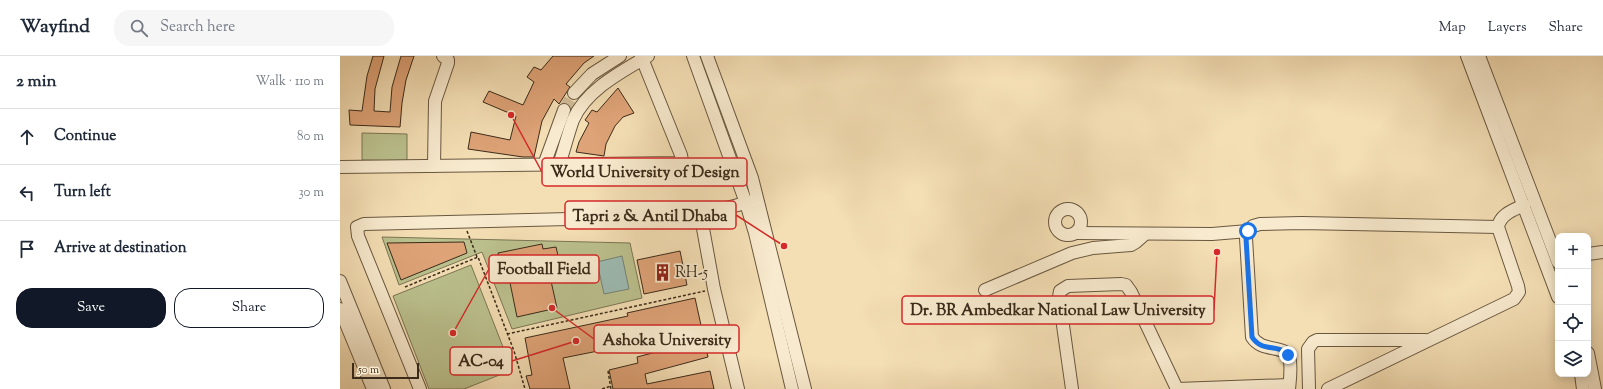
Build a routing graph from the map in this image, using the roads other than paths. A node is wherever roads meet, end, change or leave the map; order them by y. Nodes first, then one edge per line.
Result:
1 (443, 56) edge
2 (620, 56) edge
3 (693, 56) edge
4 (707, 56) edge
5 (1467, 56) edge
6 (1479, 56) edge
7 (644, 57) edge
8 (574, 93) tunnel mouth
9 (564, 110) tunnel mouth
10 (544, 165) junction
11 (559, 165) junction
12 (434, 166) junction
13 (340, 167) edge
14 (1521, 183) junction
15 (759, 200) junction
16 (746, 203) junction
17 (1524, 205) junction
18 (695, 218) junction
19 (1498, 227) junction
20 (1248, 231) junction
21 (1075, 233) dead end
22 (1145, 234) junction
23 (1603, 252) edge
24 (1591, 254) edge
25 (1555, 255) edge
26 (340, 281) edge
27 (1555, 289) edge
28 (985, 290) dead end
29 (340, 309) edge
30 (1428, 340) junction
31 (1591, 368) edge
32 (1581, 377) edge
33 (1289, 387) edge
34 (373, 389) edge
35 (384, 389) edge
36 (420, 389) edge
37 (738, 389) edge
38 (792, 389) edge
39 (805, 389) edge
40 (1072, 389) edge
41 (1177, 389) edge
42 (1309, 389) edge
43 (1328, 389) edge
44 (1583, 389) edge
45 (1595, 389) edge

1 - 12 street
2 - 8 street
3 - 16 street
4 - 15 street
5 - 14 street
6 - 14 street
7 - 11 street
7 - 11 street
9 - 10 street
10 - 11 street
10 - 12 street
12 - 13 street
14 - 17 street
14 - 25 street
15 - 16 street
15 - 39 street
16 - 18 street
16 - 38 street
17 - 19 street
17 - 27 street
18 - 36 street
18 - 37 street
19 - 20 street
19 - 30 street
20 - 22 street
20 - 33 street
21 - 22 street
22 - 28 street
23 - 24 street
26 - 35 street
29 - 34 street
30 - 42 street
30 - 43 street
31 - 45 street
32 - 44 street
33 - 41 street
40 - 41 street

